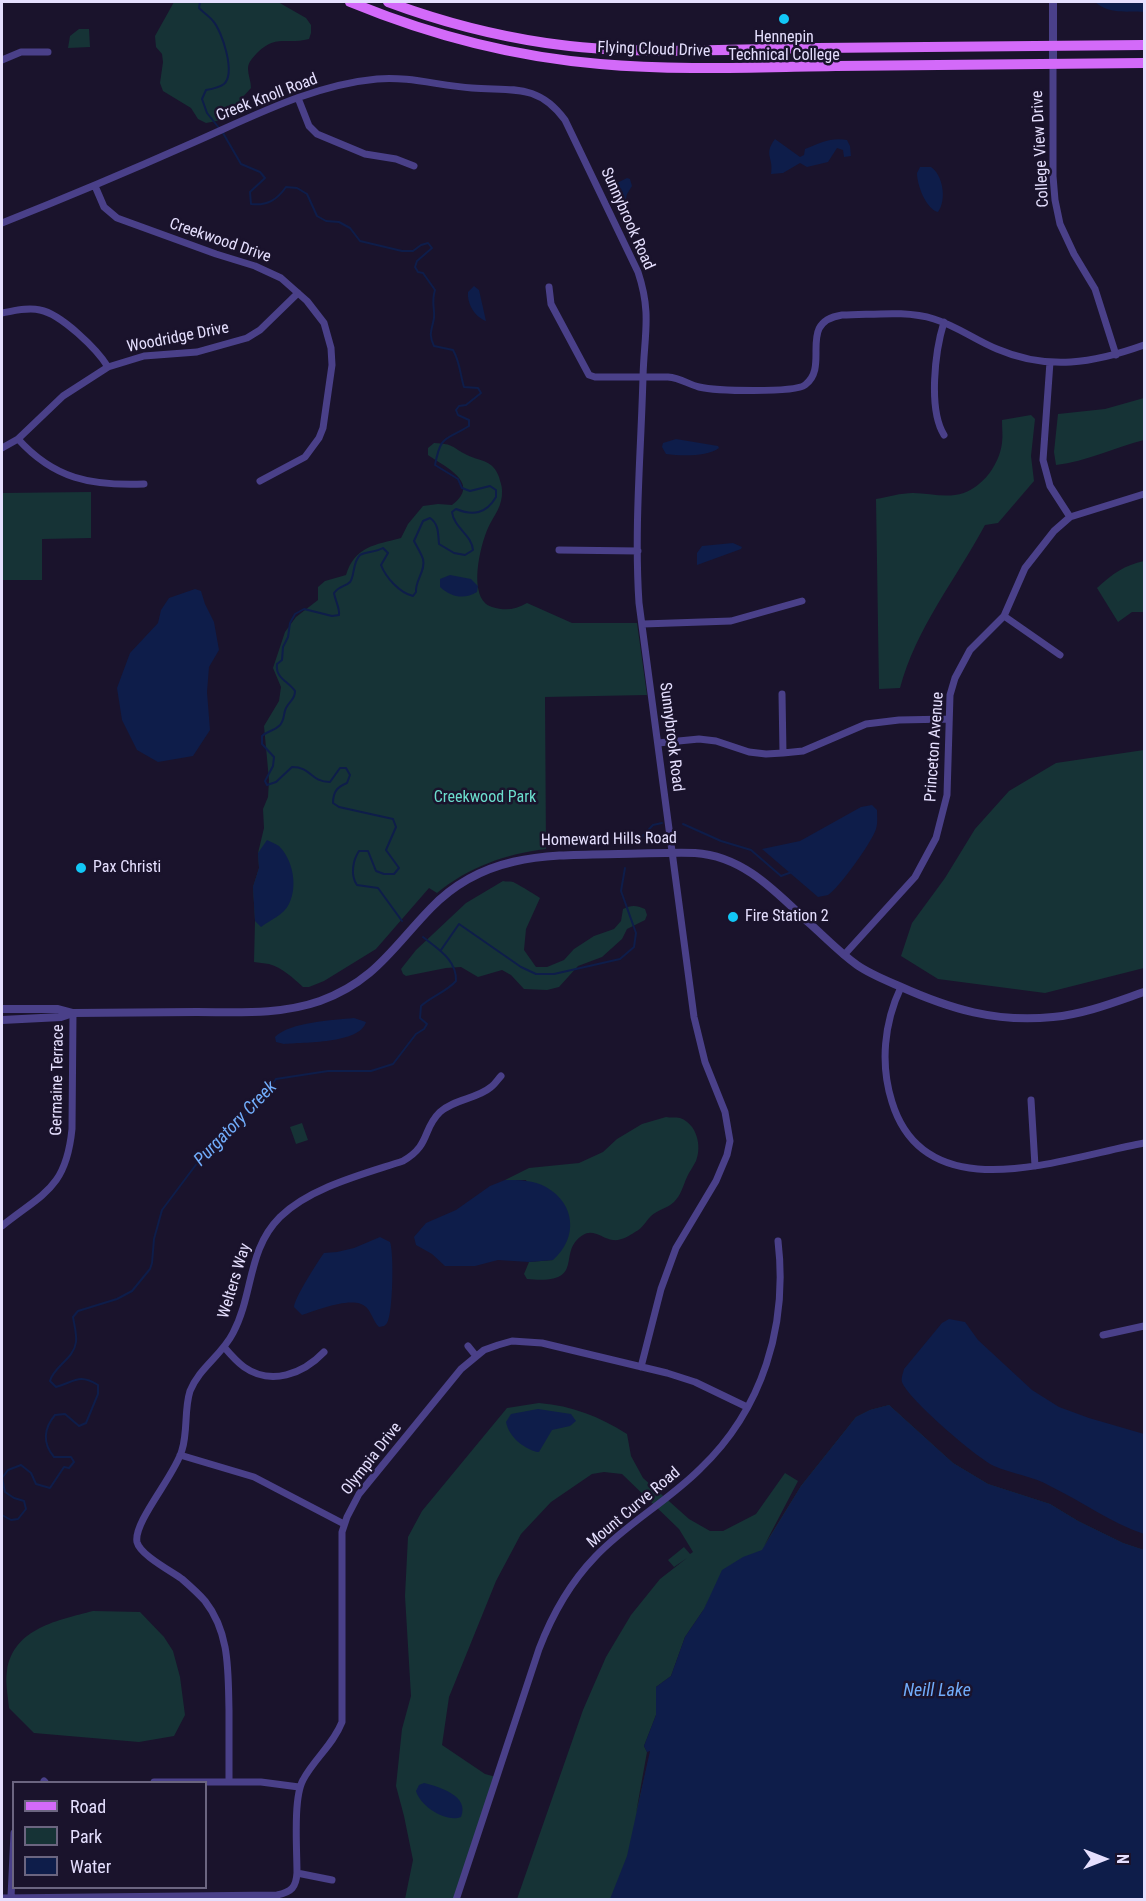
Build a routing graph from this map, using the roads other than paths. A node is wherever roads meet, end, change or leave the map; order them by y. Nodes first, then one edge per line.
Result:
1 (352, 2) edge
2 (388, 2) edge
3 (1053, 2) edge
4 (1144, 45) edge
5 (1053, 46) junction
6 (48, 52) dead end
7 (2, 60) edge
8 (1053, 63) junction
9 (1144, 63) edge
10 (298, 98) junction
11 (555, 107) joint
12 (414, 166) dead end
13 (95, 186) junction
14 (2, 223) edge
15 (549, 287) dead end
16 (298, 293) junction
17 (2, 313) edge
18 (944, 322) junction
19 (1144, 345) edge
20 (1116, 355) junction
21 (1050, 362) junction
22 (108, 367) junction
23 (643, 376) junction
24 (807, 383) junction
25 (813, 390) dead end
26 (944, 435) dead end
27 (18, 439) junction
28 (2, 448) edge
29 (260, 481) dead end
30 (144, 484) dead end
31 (1144, 494) edge
32 (1070, 517) junction
33 (559, 550) dead end
34 (638, 551) junction
35 (802, 601) dead end
36 (1004, 616) junction
37 (643, 624) junction
38 (1060, 655) dead end
39 (782, 694) dead end
40 (949, 719) junction
41 (658, 743) junction
42 (783, 753) junction
43 (673, 854) junction
44 (844, 955) junction
45 (901, 987) junction
46 (1144, 992) edge
47 (2, 1009) edge
48 (72, 1013) junction
49 (2, 1020) edge
50 (501, 1076) dead end
51 (1031, 1100) dead end
52 (1144, 1143) edge
53 (1035, 1166) junction
54 (2, 1226) edge
55 (778, 1241) dead end
56 (1144, 1326) edge
57 (1103, 1335) dead end
58 (468, 1346) dead end
59 (224, 1347) junction
60 (324, 1352) dead end
61 (476, 1356) junction
62 (641, 1367) junction
63 (747, 1407) junction
64 (180, 1455) junction
65 (344, 1524) junction
66 (207, 1782) edge
67 (229, 1782) junction
68 (299, 1787) junction
69 (297, 1872) junction
70 (12, 1876) edge
71 (332, 1880) dead end
72 (11, 1897) junction
73 (158, 1897) edge
74 (2, 1898) edge
75 (456, 1899) edge

1 - 8 main road, Flying Cloud Drive
2 - 5 main road, Flying Cloud Drive
3 - 5 street, College View Drive
4 - 5 main road, Flying Cloud Drive
5 - 8 street, College View Drive
6 - 7 street
8 - 9 main road, Flying Cloud Drive
8 - 20 street, College View Drive
10 - 11 street, Creek Knoll Road
10 - 12 street
10 - 13 street, Creek Knoll Road
11 - 23 street, Sunnybrook Road
13 - 14 street, Creek Knoll Road
13 - 16 street, Creekwood Drive
15 - 23 street
16 - 22 street, Woodridge Drive
16 - 29 street, Creekwood Drive
17 - 22 street
18 - 21 street
18 - 24 street
18 - 26 street
19 - 20 street
20 - 21 street
21 - 32 street
22 - 27 street, Woodridge Drive
23 - 24 street
23 - 34 street, Sunnybrook Road
24 - 25 street
27 - 28 street, Woodridge Drive
27 - 30 street
31 - 32 street, Princeton Avenue
32 - 36 street, Princeton Avenue
33 - 34 street
34 - 37 street, Sunnybrook Road
35 - 37 street
36 - 38 street
36 - 40 street, Princeton Avenue
37 - 41 street, Sunnybrook Road
39 - 42 street
40 - 42 street
40 - 44 street, Princeton Avenue
41 - 42 street
41 - 43 street, Sunnybrook Road
43 - 44 street, Homeward Hills Road
43 - 48 street, Homeward Hills Road
43 - 62 street, Sunnybrook Road
44 - 45 street, Homeward Hills Road
45 - 46 street, Homeward Hills Road
45 - 53 street
47 - 48 street, Homeward Hills Road
48 - 49 street, Homeward Hills Road
48 - 54 street, Germaine Terrace
50 - 59 street, Welters Way
51 - 53 street
52 - 53 street
55 - 63 street, Mount Curve Road
56 - 57 street
58 - 61 street
59 - 60 street
59 - 64 street, Welters Way
61 - 62 street, Olympia Drive
61 - 65 street, Olympia Drive
62 - 63 street, Olympia Drive
63 - 75 street, Mount Curve Road
64 - 65 street
64 - 67 street, Welters Way
65 - 68 street, Olympia Drive
66 - 67 street
67 - 68 street
68 - 69 street
69 - 71 street
69 - 73 street
70 - 72 street
72 - 73 street
72 - 74 street

